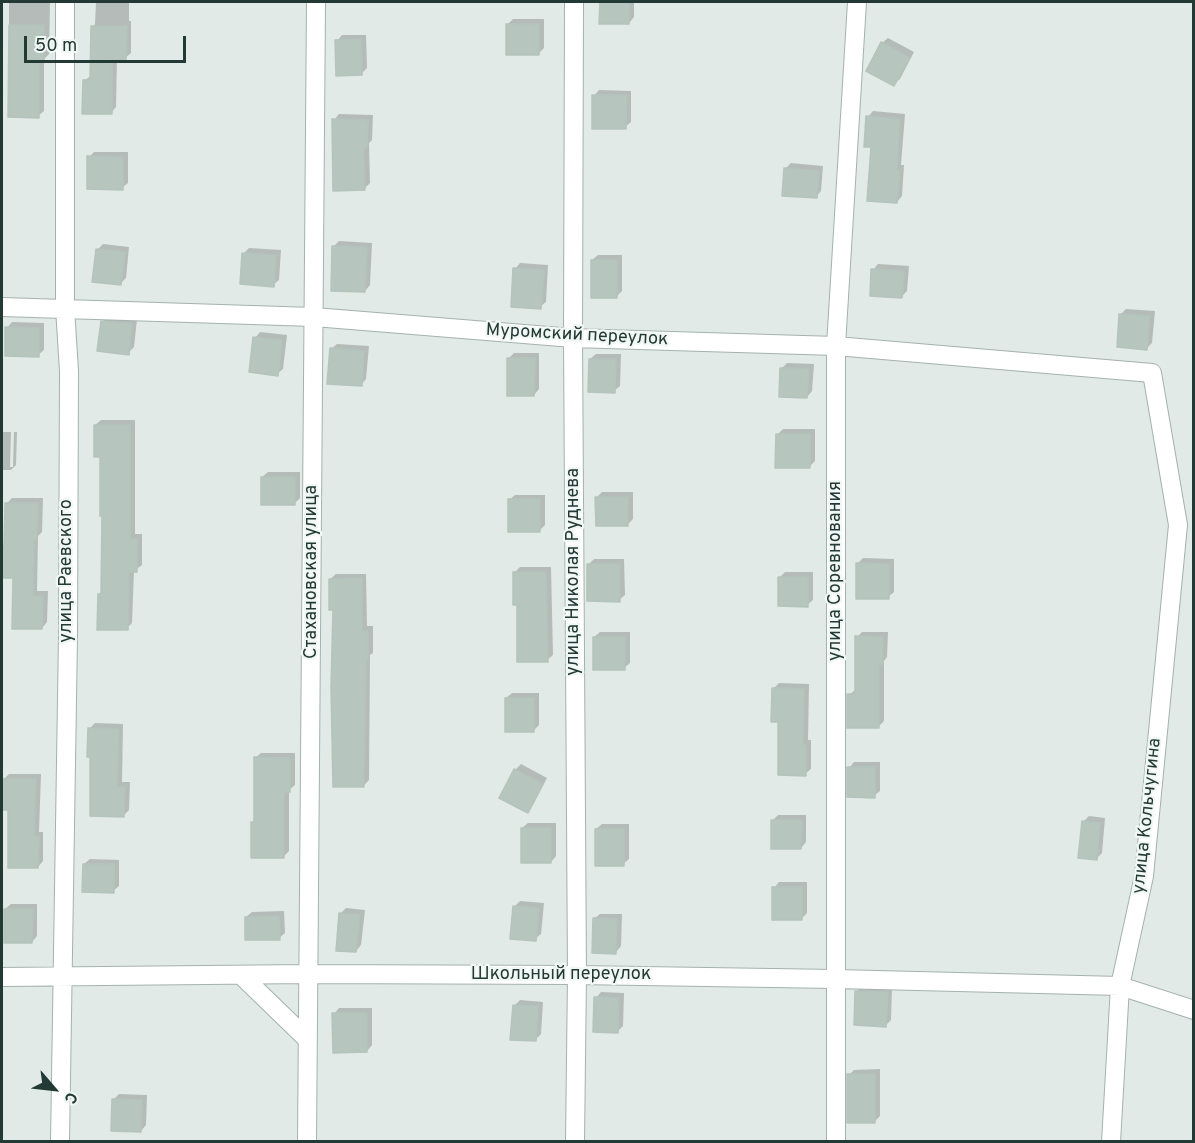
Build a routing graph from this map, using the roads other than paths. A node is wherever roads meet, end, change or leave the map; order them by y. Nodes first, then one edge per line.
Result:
1 (65, 2) edge
2 (316, 2) edge
3 (574, 2) edge
4 (857, 2) edge
5 (2, 307) edge
6 (65, 308) junction
7 (314, 316) junction
8 (573, 338) junction
9 (836, 346) junction
10 (1152, 373) joint
11 (308, 974) junction
12 (241, 975) junction
13 (577, 975) junction
14 (62, 976) junction
15 (2, 977) edge
16 (836, 979) junction
17 (1120, 986) junction
18 (1194, 1010) edge
19 (308, 1040) junction
20 (60, 1142) edge
21 (307, 1142) edge
22 (575, 1142) edge
23 (836, 1142) edge
24 (1111, 1142) edge

1 - 6 street, улица Раевского
2 - 7 street, Стахановская улица
3 - 8 street, улица Николая Руднева
4 - 9 street, улица Соревнования
5 - 6 street, Муромский переулок
6 - 7 street, Муромский переулок
6 - 14 street, улица Раевского
7 - 8 street, Муромский переулок
7 - 11 street, Стахановская улица
8 - 9 street, Муромский переулок
8 - 13 street, улица Николая Руднева
9 - 10 street, Муромский переулок
9 - 16 street, улица Соревнования
10 - 17 street, улица Кольчугина
11 - 12 street, Школьный переулок
11 - 13 street, Школьный переулок
11 - 19 street, Стахановская улица
12 - 14 street, Школьный переулок
12 - 19 street
13 - 16 street, Школьный переулок
13 - 22 street, улица Николая Руднева
14 - 15 street, Школьный переулок
14 - 20 street, улица Раевского
16 - 17 street, Школьный переулок
16 - 23 street, улица Соревнования
17 - 18 street, Школьный переулок
17 - 24 street, улица Кольчугина
19 - 21 street, Стахановская улица

